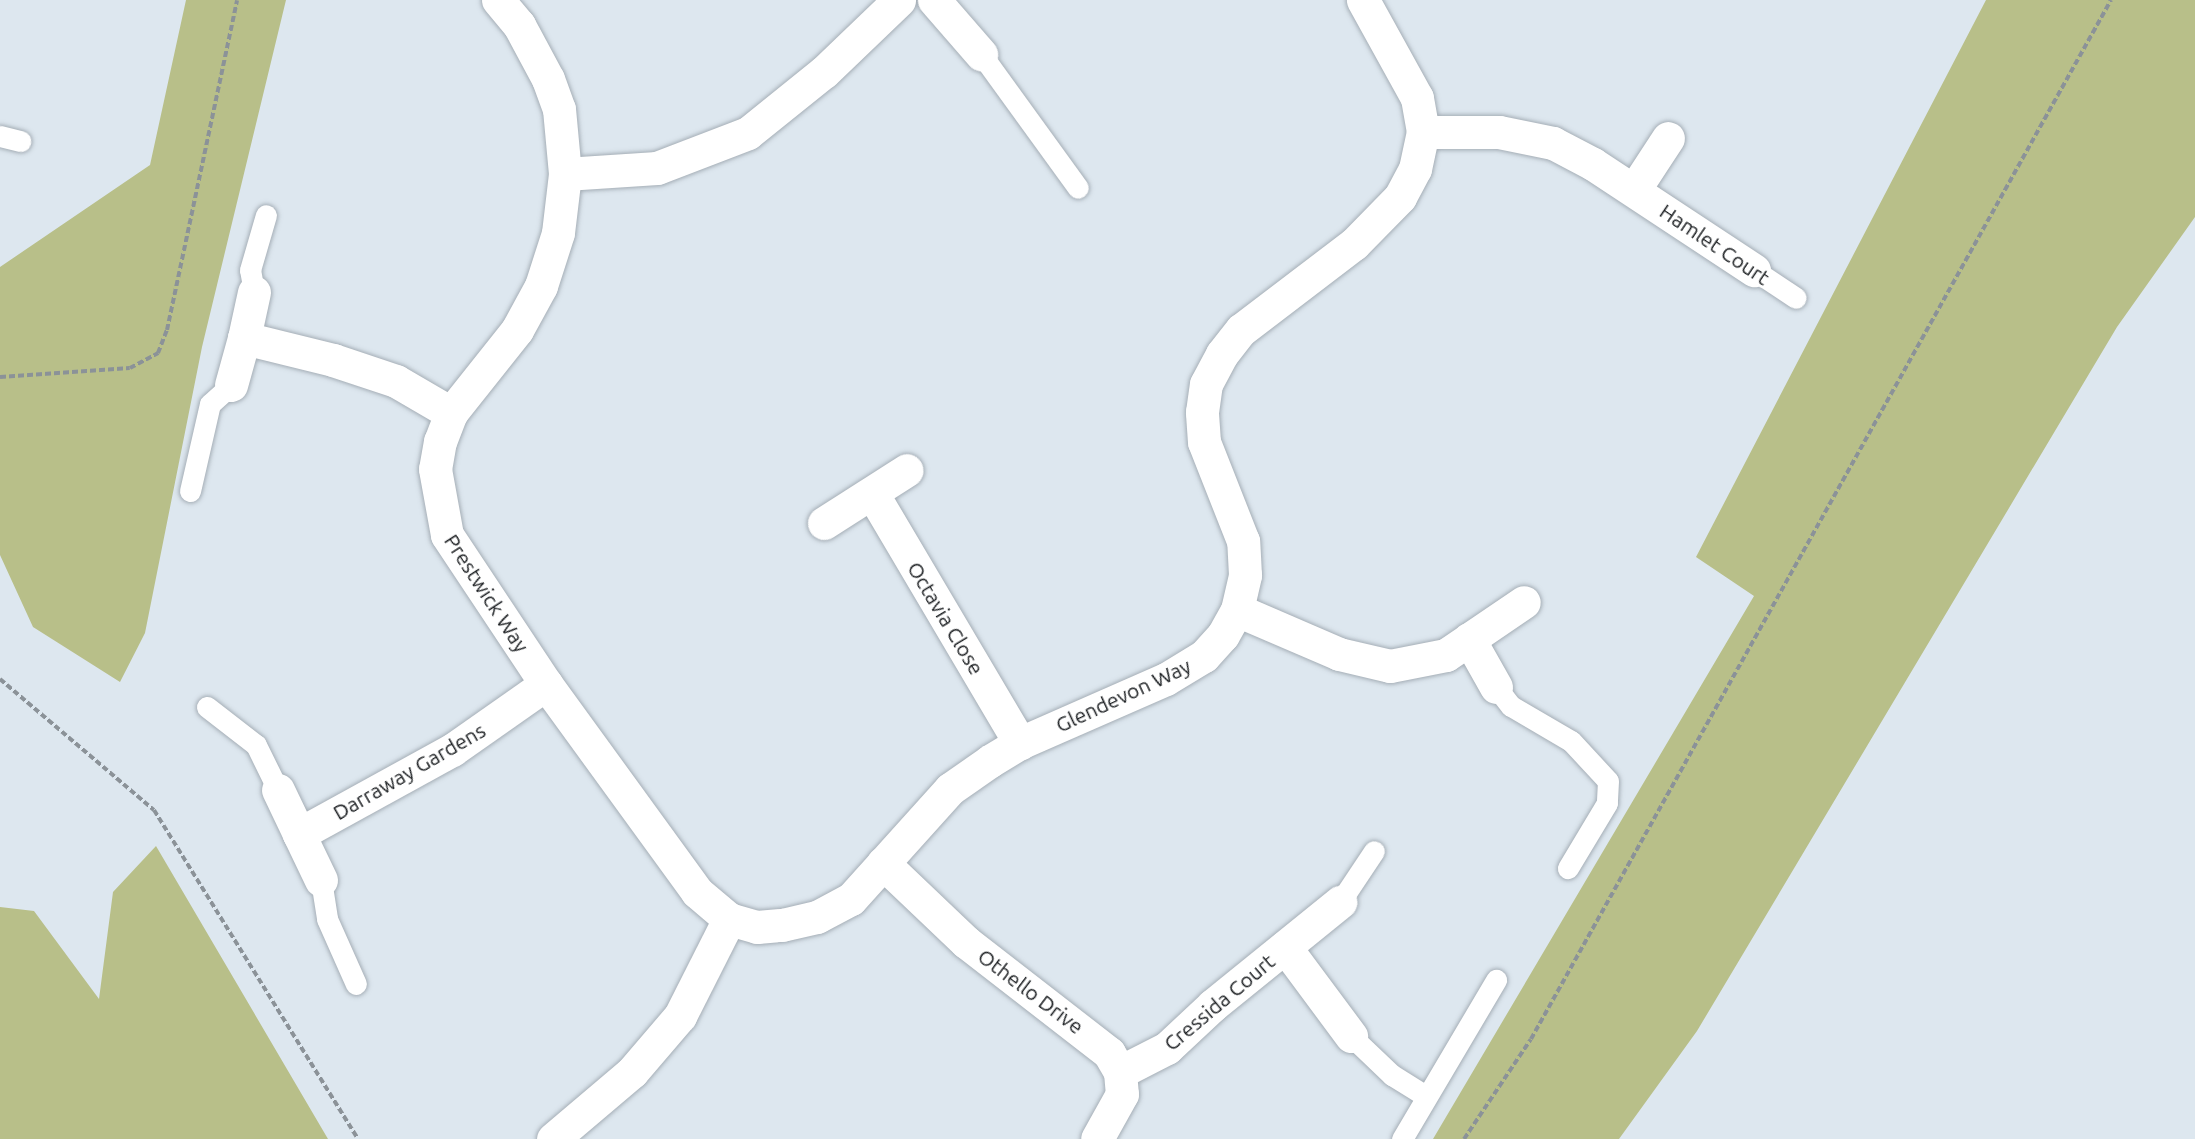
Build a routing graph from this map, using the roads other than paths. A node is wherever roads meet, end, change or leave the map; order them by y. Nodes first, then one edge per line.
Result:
1 (498, 0) edge
2 (899, 0) edge
3 (934, 0) edge
4 (1363, 0) edge
5 (981, 54) joint
6 (1423, 132) junction
7 (1668, 138) dead end
8 (565, 174) junction
9 (1078, 188) dead end
10 (1634, 190) junction
11 (266, 214) dead end
12 (1754, 270) joint
13 (254, 292) joint
14 (1796, 298) dead end
15 (244, 338) junction
16 (231, 385) joint
17 (451, 413) junction
18 (907, 470) dead end
19 (190, 491) dead end
20 (872, 493) junction
21 (824, 523) dead end
22 (1524, 602) dead end
23 (1237, 609) junction
24 (1469, 639) junction
25 (546, 684) junction
26 (1496, 687) joint
27 (207, 707) dead end
28 (1020, 743) junction
29 (278, 790) joint
30 (299, 834) junction
31 (1374, 851) dead end
32 (883, 863) junction
33 (1568, 868) dead end
34 (321, 880) joint
35 (1340, 902) joint
36 (729, 919) junction
37 (1285, 947) junction
38 (1496, 980) dead end
39 (356, 984) dead end
40 (1351, 1036) joint
41 (1120, 1072) junction
42 (1426, 1096) junction
43 (553, 1139) edge
44 (1097, 1139) edge
45 (1402, 1139) edge

1 - 8 street, Prestwick Way
2 - 8 street
3 - 5 street
4 - 6 street, Glendevon Way
5 - 9 lane
6 - 10 street, Hamlet Court
6 - 23 street, Glendevon Way
7 - 10 street
8 - 17 street, Prestwick Way
10 - 12 street, Hamlet Court
11 - 13 lane
12 - 14 lane, Hamlet Court
13 - 15 street
15 - 16 street
15 - 17 street
16 - 19 lane
17 - 25 street, Prestwick Way
18 - 20 street
20 - 21 street
20 - 28 street, Octavia Close
22 - 24 street
23 - 24 street
23 - 28 street, Glendevon Way
24 - 26 street
25 - 30 street, Darraway Gardens
25 - 36 street, Prestwick Way
26 - 33 lane
27 - 29 lane
28 - 32 street, Glendevon Way
29 - 30 street
30 - 34 street
31 - 35 lane
32 - 36 street, Glendevon Way
32 - 41 street, Othello Drive
34 - 39 lane
35 - 37 street, Cressida Court
36 - 43 street
37 - 40 street, Cressida Court
37 - 41 street, Cressida Court
38 - 42 lane
40 - 42 lane
41 - 44 street
42 - 45 lane

